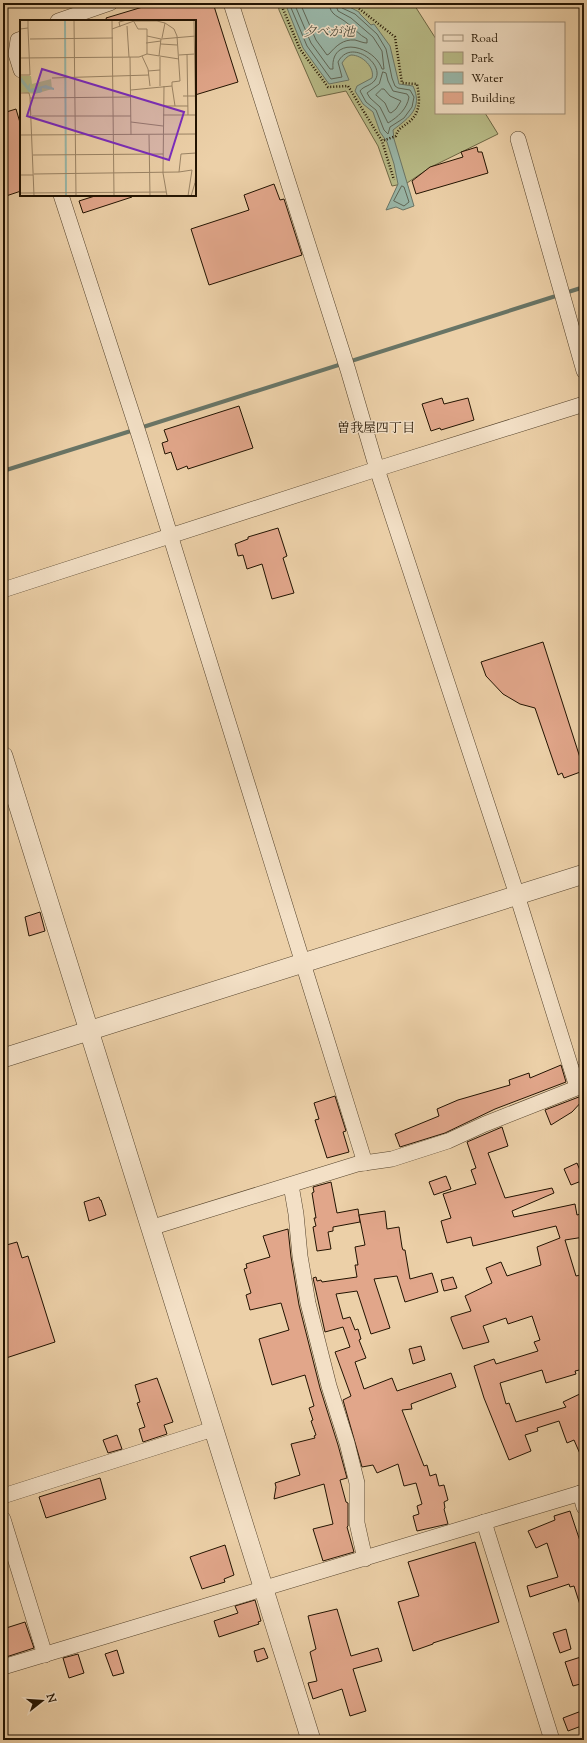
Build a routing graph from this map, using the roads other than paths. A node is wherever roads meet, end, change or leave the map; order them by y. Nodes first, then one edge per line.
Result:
1 (110, 3) edge
2 (231, 3) edge
3 (61, 20) edge
4 (20, 39) edge
5 (9, 56) edge
6 (20, 69) edge
7 (518, 139) dead end
8 (61, 196) edge
9 (584, 371) edge
10 (584, 404) edge
11 (378, 469) junction
12 (169, 537) junction
13 (3, 590) edge
14 (3, 756) edge
15 (584, 874) edge
16 (517, 895) junction
17 (304, 962) junction
18 (90, 1030) junction
19 (3, 1058) edge
20 (581, 1086) edge
21 (365, 1162) junction
22 (291, 1185) junction
23 (150, 1228) junction
24 (212, 1429) junction
25 (3, 1496) edge
26 (583, 1498) edge
27 (3, 1519) edge
28 (484, 1522) junction
29 (365, 1559) junction
30 (263, 1588) junction
31 (45, 1654) junction
32 (3, 1667) edge
33 (311, 1740) edge
34 (552, 1740) edge

1 - 3 street
2 - 11 street
4 - 5 street
5 - 6 street
7 - 9 street
8 - 12 street
10 - 11 street
11 - 12 street
11 - 16 street
12 - 13 street
12 - 17 street
14 - 18 street
15 - 16 street
16 - 17 street
16 - 20 street
17 - 18 street
17 - 21 street
18 - 19 street
18 - 23 street
20 - 21 street
21 - 22 street
22 - 23 street
22 - 29 street
23 - 24 street
24 - 25 street
24 - 30 street
26 - 28 street
27 - 31 street
28 - 29 street
28 - 34 street
29 - 30 street
30 - 31 street
30 - 33 street
31 - 32 street

